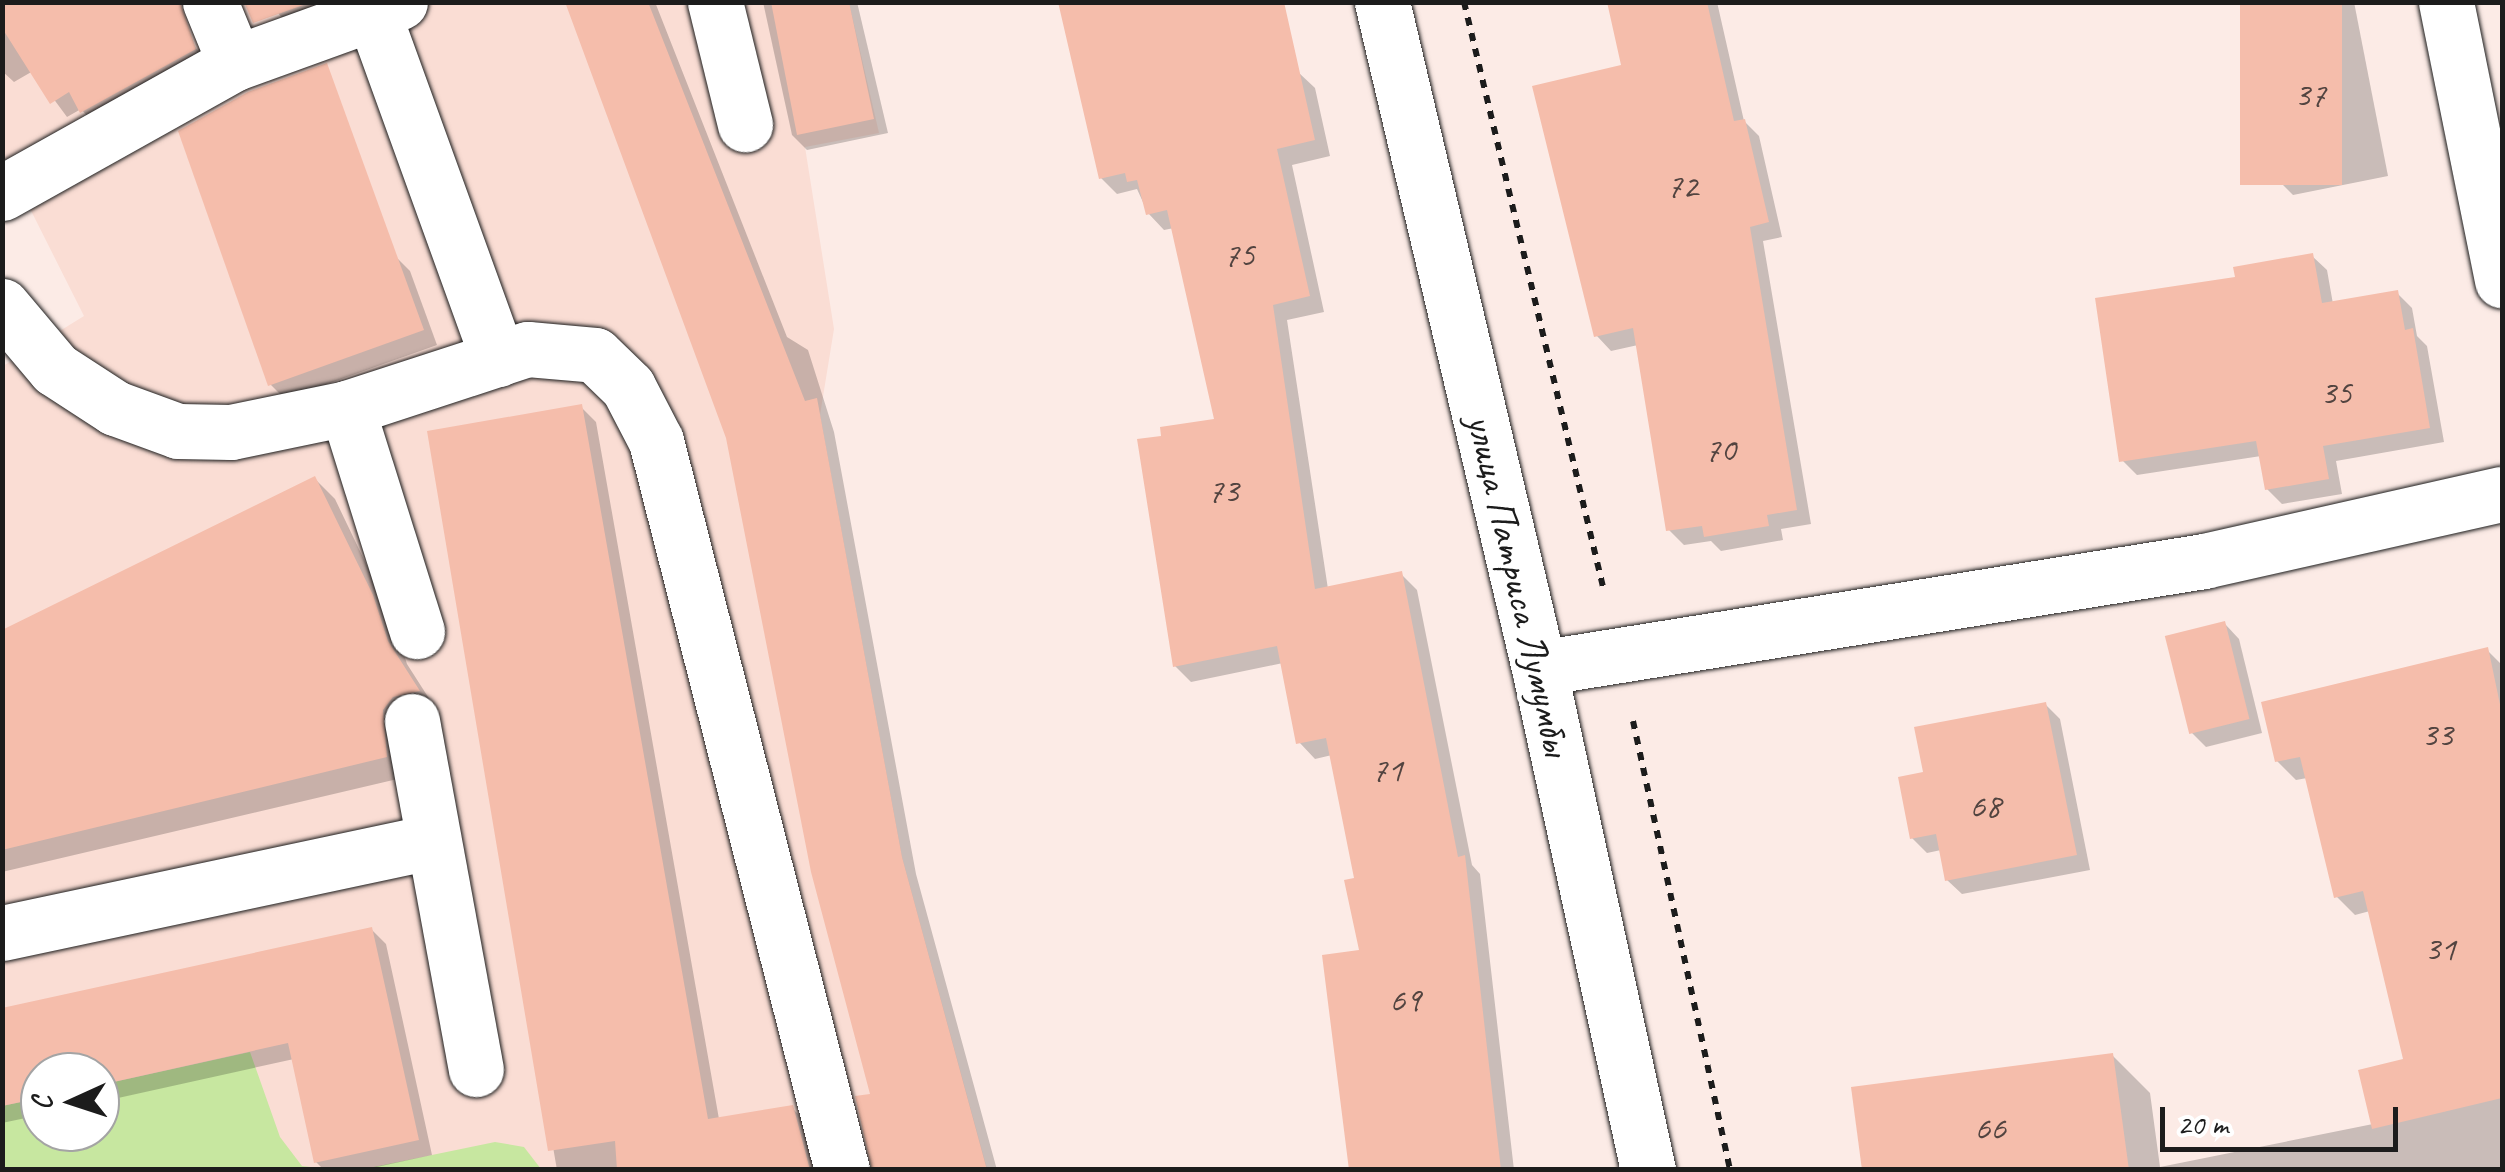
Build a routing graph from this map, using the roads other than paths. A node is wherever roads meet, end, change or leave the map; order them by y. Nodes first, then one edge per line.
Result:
1 (210, 2) edge
2 (715, 2) edge
3 (1382, 2) edge
4 (2446, 2) edge
5 (386, 8) edge
6 (236, 62) junction
7 (745, 124) dead end
8 (2, 193) edge
9 (2502, 280) edge
10 (2, 306) edge
11 (498, 359) junction
12 (347, 408) junction
13 (2502, 494) edge
14 (417, 631) dead end
15 (1539, 668) junction
16 (412, 722) dead end
17 (433, 841) junction
18 (2, 933) edge
19 (476, 1069) dead end
20 (842, 1170) edge
21 (1648, 1170) edge

1 - 6 street
2 - 7 street
3 - 15 street, улица Патриса Лумумбы
4 - 9 street
5 - 6 street
5 - 11 street
6 - 8 street
10 - 12 street
11 - 12 street
11 - 20 street
12 - 14 street
13 - 15 street
15 - 21 street, улица Патриса Лумумбы
16 - 17 street
17 - 18 street
17 - 19 street

